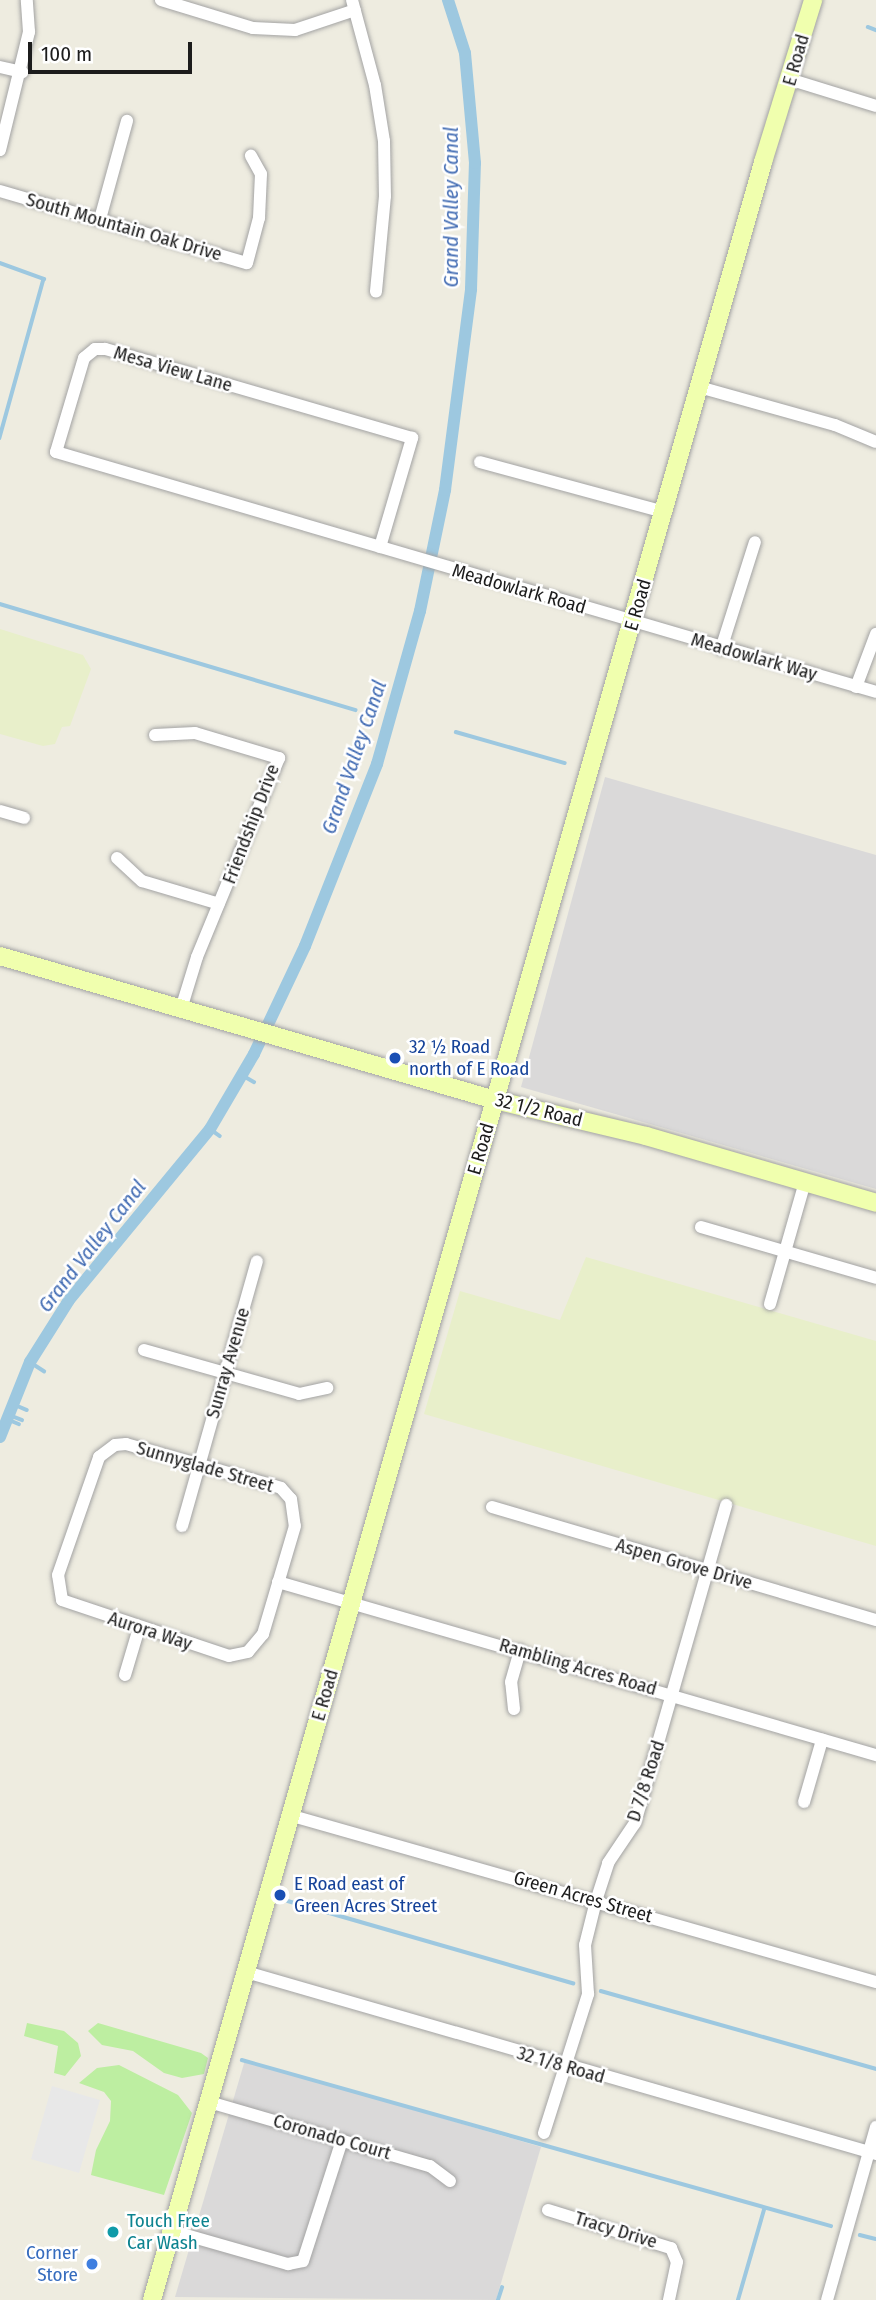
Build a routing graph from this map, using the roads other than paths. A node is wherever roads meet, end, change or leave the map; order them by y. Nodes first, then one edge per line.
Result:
1 (27, 0) edge
2 (161, 0) edge
3 (813, 0) edge
4 (353, 5) edge
5 (0, 67) edge
6 (22, 72) junction
7 (792, 80) junction
8 (876, 106) edge
9 (127, 121) dead end
10 (0, 150) edge
11 (251, 156) dead end
12 (0, 191) edge
13 (100, 219) junction
14 (376, 292) dead end
15 (699, 387) junction
16 (876, 442) edge
17 (480, 462) dead end
18 (664, 512) junction
19 (755, 542) dead end
20 (380, 547) junction
21 (406, 554) joint
22 (633, 622) junction
23 (876, 634) edge
24 (721, 649) junction
25 (856, 687) junction
26 (876, 692) edge
27 (155, 736) dead end
28 (0, 811) edge
29 (24, 818) dead end
30 (117, 858) dead end
31 (219, 904) junction
32 (0, 956) edge
33 (181, 1009) junction
34 (495, 1100) junction
35 (805, 1182) junction
36 (876, 1203) edge
37 (701, 1227) dead end
38 (785, 1252) junction
39 (257, 1261) dead end
40 (876, 1278) edge
41 (770, 1304) dead end
42 (144, 1350) dead end
43 (226, 1373) junction
44 (327, 1388) dead end
45 (199, 1465) junction
46 (726, 1505) dead end
47 (492, 1507) dead end
48 (181, 1526) dead end
49 (705, 1571) junction
50 (278, 1582) junction
51 (58, 1592) joint
52 (352, 1602) junction
53 (876, 1620) edge
54 (139, 1628) junction
55 (520, 1650) junction
56 (125, 1675) dead end
57 (672, 1695) junction
58 (514, 1709) dead end
59 (821, 1740) junction
60 (876, 1755) edge
61 (804, 1802) dead end
62 (289, 1815) junction
63 (596, 1901) junction
64 (246, 1972) junction
65 (876, 1982) edge
66 (566, 2067) junction
67 (209, 2102) junction
68 (876, 2127) edge
69 (544, 2133) dead end
70 (342, 2140) junction
71 (872, 2153) edge
72 (450, 2181) dead end
73 (548, 2210) dead end
74 (172, 2231) junction
75 (152, 2300) edge
76 (669, 2300) edge
77 (827, 2300) edge

1 - 6 street
2 - 4 street
3 - 7 street, E Road
4 - 14 street
5 - 6 street
6 - 10 street
7 - 8 street
7 - 15 street, E Road
9 - 13 street
11 - 13 street, South Mountain Oak Drive
12 - 13 street, South Mountain Oak Drive
15 - 16 street
15 - 18 street, E Road
17 - 18 street
18 - 22 street, E Road
19 - 24 street
20 - 20 street, Mesa View Lane
20 - 21 street, Mesa View Lane
21 - 22 street, Meadowlark Road
22 - 24 street, Meadowlark Way
22 - 34 street, E Road
23 - 25 street
24 - 25 street, Meadowlark Way
25 - 26 street, Meadowlark Way
27 - 31 street, Friendship Drive
28 - 29 street
30 - 31 street
31 - 33 street, Friendship Drive
32 - 33 street, 32 1/2 Road
33 - 34 street, 32 1/2 Road
34 - 35 street, 32 1/2 Road
34 - 52 street, E Road
35 - 36 street, 32 1/2 Road
35 - 38 street
37 - 38 street
38 - 40 street
38 - 41 street
39 - 43 street, Sunray Avenue
42 - 43 street
43 - 44 street
43 - 45 street, Sunray Avenue
45 - 48 street, Sunray Avenue
45 - 50 street, Sunnyglade Street
45 - 51 street, Sunnyglade Street
46 - 49 street, D 7/8 Road
47 - 49 street, Aspen Grove Drive
49 - 53 street, Aspen Grove Drive
49 - 57 street, D 7/8 Road
50 - 52 street, Rambling Acres Road
50 - 54 street, Aurora Way
51 - 54 street, Aurora Way
52 - 55 street, Rambling Acres Road
52 - 62 street, E Road
54 - 56 street
55 - 57 street, Rambling Acres Road
55 - 58 street
57 - 59 street, Rambling Acres Road
57 - 63 street, D 7/8 Road
59 - 60 street, Rambling Acres Road
59 - 61 street
62 - 63 street, Green Acres Street
62 - 64 street, E Road
63 - 65 street, Green Acres Street
63 - 66 street, D 7/8 Road
64 - 66 street, 32 1/8 Road
64 - 67 street, E Road
66 - 69 street, D 7/8 Road
66 - 71 street, 32 1/8 Road
67 - 70 street, Coronado Court
67 - 74 street, E Road
68 - 71 street
70 - 72 street, Coronado Court
70 - 74 street
71 - 77 street
73 - 76 street, Tracy Drive
74 - 75 street, E Road

